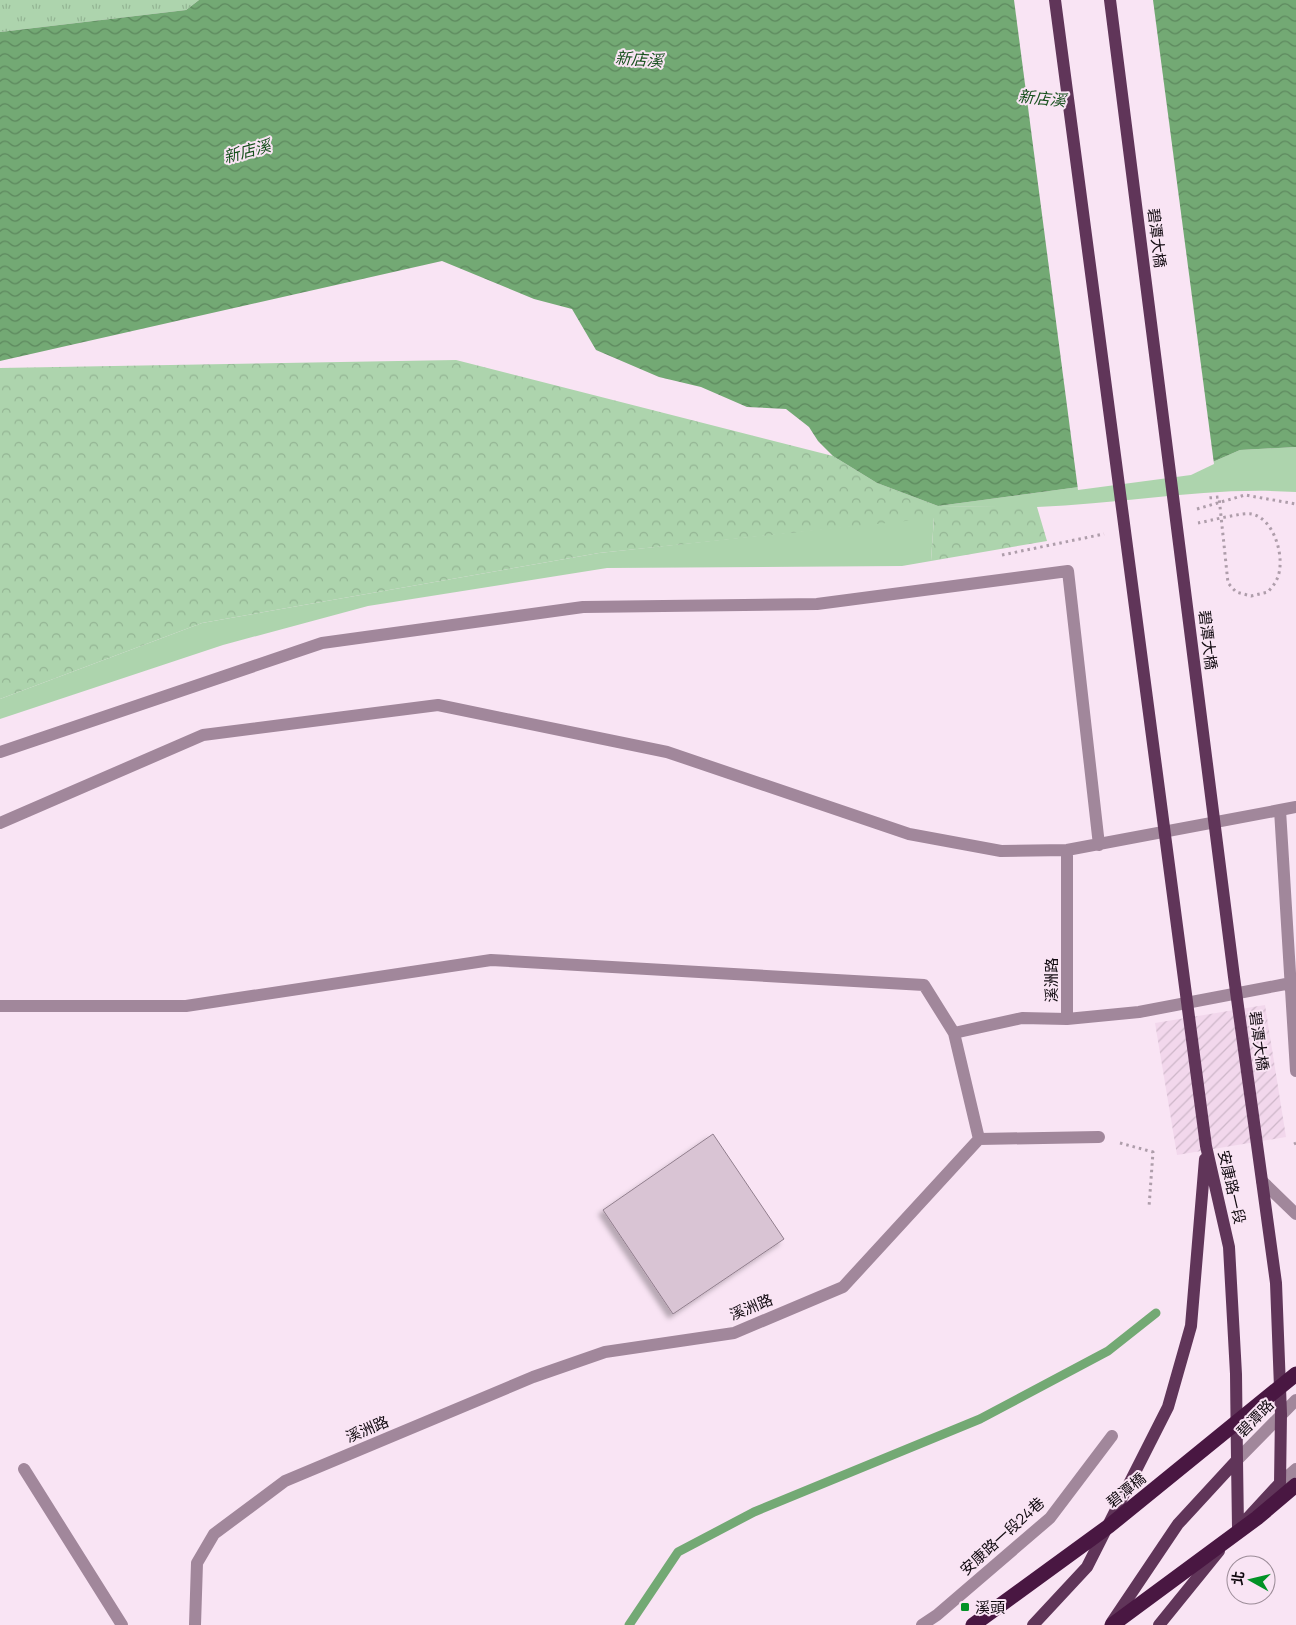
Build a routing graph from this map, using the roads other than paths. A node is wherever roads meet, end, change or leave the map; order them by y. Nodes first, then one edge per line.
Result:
1 (1055, 0) edge
2 (1110, 0) edge
3 (0, 752) edge
4 (1296, 807) edge
5 (1280, 810) junction
6 (0, 822) edge
7 (1099, 845) junction
8 (1068, 850) junction
9 (1291, 984) junction
10 (0, 1006) edge
11 (1067, 1019) junction
12 (954, 1033) junction
13 (1296, 1071) edge
14 (1099, 1137) road end
15 (979, 1139) junction
16 (1206, 1146) junction
17 (1262, 1181) junction
18 (1296, 1214) edge
19 (1296, 1374) edge
20 (1296, 1400) edge
21 (1282, 1414) junction
22 (1112, 1436) dead end
23 (1237, 1460) junction
24 (24, 1469) dead end
25 (1296, 1469) edge
26 (1280, 1483) junction
27 (1296, 1485) edge
28 (1238, 1528) junction
29 (122, 1625) edge
30 (195, 1625) edge
31 (922, 1625) edge
32 (972, 1625) edge
33 (1033, 1625) edge
34 (1111, 1625) edge
35 (1159, 1625) edge

1 - 16 main road
2 - 17 main road, 碧潭大橋
3 - 7 street
4 - 5 street
5 - 7 street
5 - 9 street
6 - 8 street
7 - 8 street
8 - 11 street, 溪洲路
9 - 11 street
9 - 13 street
10 - 12 street
11 - 12 street, 溪洲路
12 - 15 street
14 - 15 street
15 - 30 street, 溪洲路
16 - 23 main road, 安康路一段
16 - 33 main road, 安康路一段
17 - 18 street
17 - 21 main road, 碧潭大橋
19 - 32 highway, 碧潭橋
20 - 21 street, 碧潭路
21 - 23 street, 碧潭路
21 - 26 main road
22 - 31 street, 安康路一段24巷
23 - 28 main road, 安康路一段
23 - 34 main road
24 - 29 street
25 - 26 street
26 - 28 main road
27 - 34 highway
28 - 35 main road

